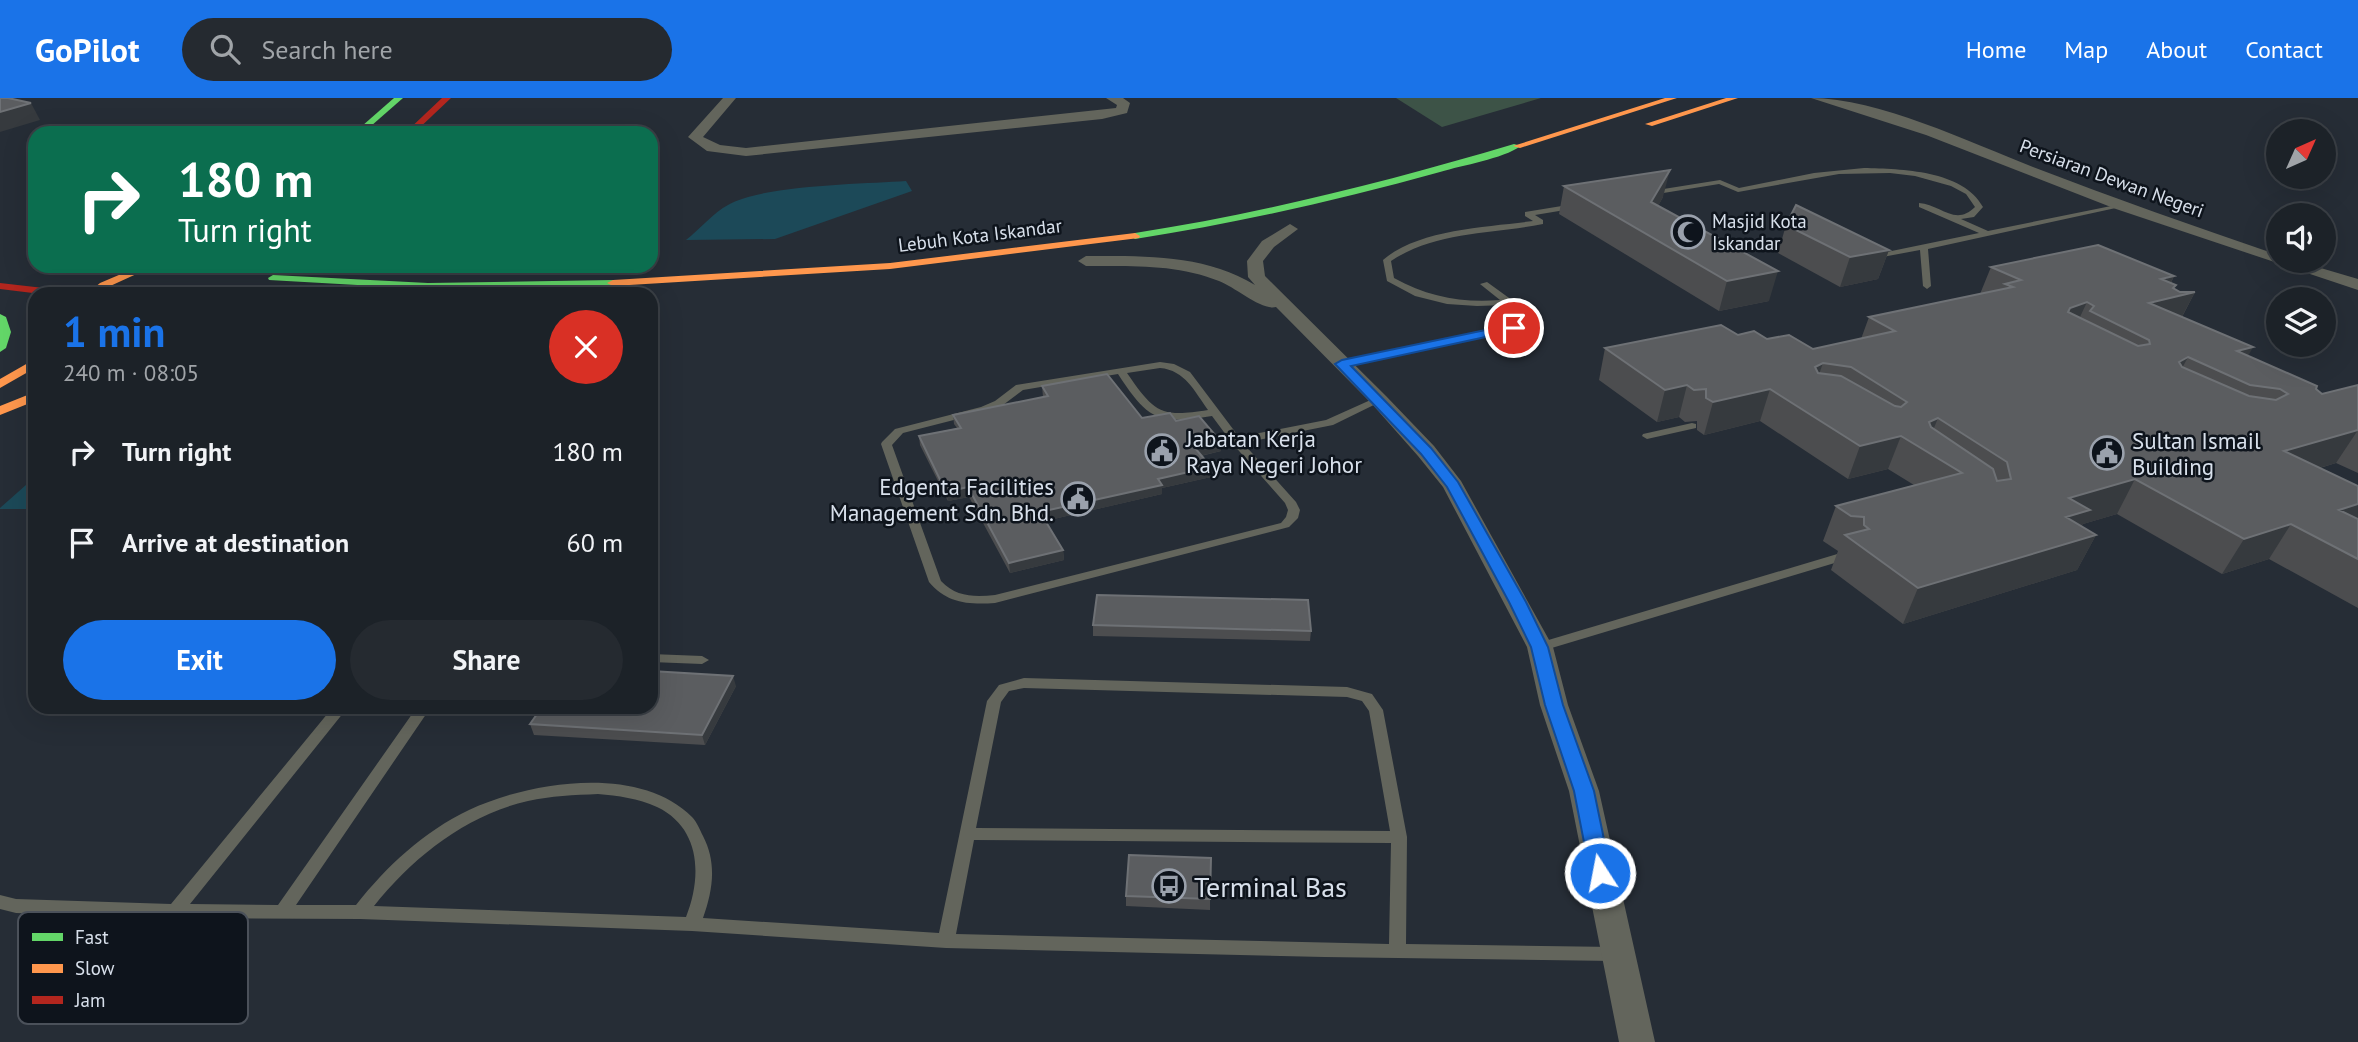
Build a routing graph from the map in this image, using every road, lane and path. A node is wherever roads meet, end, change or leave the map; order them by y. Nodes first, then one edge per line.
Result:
1 (399, 98) edge
2 (447, 98) edge
3 (730, 98) edge
4 (1112, 98) edge
5 (1673, 98) edge
6 (1734, 98) edge
7 (1817, 98) edge
8 (1860, 98) edge
9 (366, 126) edge
10 (417, 126) edge
11 (1628, 131) dead end
12 (1931, 132) junction
13 (1637, 196) edge
14 (1583, 205) edge
15 (1922, 205) dead end
16 (2121, 206) junction
17 (1953, 218) junction
18 (1296, 227) joint
19 (1988, 234) junction
20 (1253, 235) dead end
21 (1924, 247) junction
22 (1179, 248) dead end
23 (2266, 255) edge
24 (1877, 256) edge
25 (1080, 262) joint
26 (132, 273) edge
27 (273, 273) edge
28 (283, 273) edge
29 (376, 273) edge
30 (2321, 273) edge
31 (1484, 284) dead end
32 (2358, 285) edge
33 (0, 286) edge
34 (1927, 286) dead end
35 (102, 287) edge
36 (262, 287) edge
37 (402, 287) junction
38 (28, 289) edge
39 (1508, 302) junction
40 (0, 317) edge
41 (1310, 327) junction
42 (0, 348) edge
43 (1342, 364) junction
44 (28, 367) edge
45 (1120, 370) junction
46 (0, 384) edge
47 (28, 392) edge
48 (28, 399) edge
49 (1378, 400) junction
50 (0, 410) edge
51 (1216, 412) junction
52 (1692, 426) dead end
53 (1647, 436) dead end
54 (1236, 441) junction
55 (1844, 556) dead end
56 (1540, 647) junction
57 (658, 658) edge
58 (702, 660) dead end
59 (335, 714) edge
60 (419, 714) edge
61 (968, 834) junction
62 (1399, 837) junction
63 (0, 902) edge
64 (175, 911) junction
65 (282, 912) junction
66 (360, 912) junction
67 (692, 924) junction
68 (946, 941) junction
69 (1397, 949) junction
70 (1616, 954) junction
71 (1637, 1042) edge

1 - 9 main road
2 - 10 main road
3 - 4 street
5 - 37 main road, Lebuh Kota Iskandar
6 - 11 main road
7 - 12 street, Persiaran Dewan Negeri
8 - 12 street, Persiaran Dewan Negeri
12 - 16 street, Persiaran Dewan Negeri
13 - 17 lane
14 - 39 lane
15 - 17 lane
16 - 19 lane
16 - 23 street, Persiaran Dewan Negeri
17 - 19 lane
18 - 20 main road
18 - 41 street
19 - 21 lane
21 - 24 lane
21 - 34 lane
22 - 25 main road, Lebuh Kota Iskandar
25 - 41 street
26 - 35 main road
27 - 36 main road
28 - 37 main road, Lebuh Kota Iskandar
29 - 37 main road
30 - 32 street, Persiaran Dewan Negeri
31 - 39 lane
33 - 38 main road
39 - 43 lane
40 - 42 main road
41 - 43 street
43 - 49 street
44 - 46 main road
45 - 51 lane
45 - 51 lane
45 - 54 lane
47 - 50 main road
48 - 50 main road
49 - 54 lane
49 - 56 street
51 - 54 lane
52 - 53 lane
55 - 56 lane
56 - 70 street
57 - 58 lane
59 - 64 lane
60 - 65 lane
61 - 62 lane
61 - 62 lane
61 - 68 lane
62 - 69 lane
63 - 64 lane
64 - 65 lane
65 - 66 lane
66 - 67 lane
66 - 67 lane
67 - 68 lane
68 - 69 lane
69 - 70 lane
70 - 71 street

